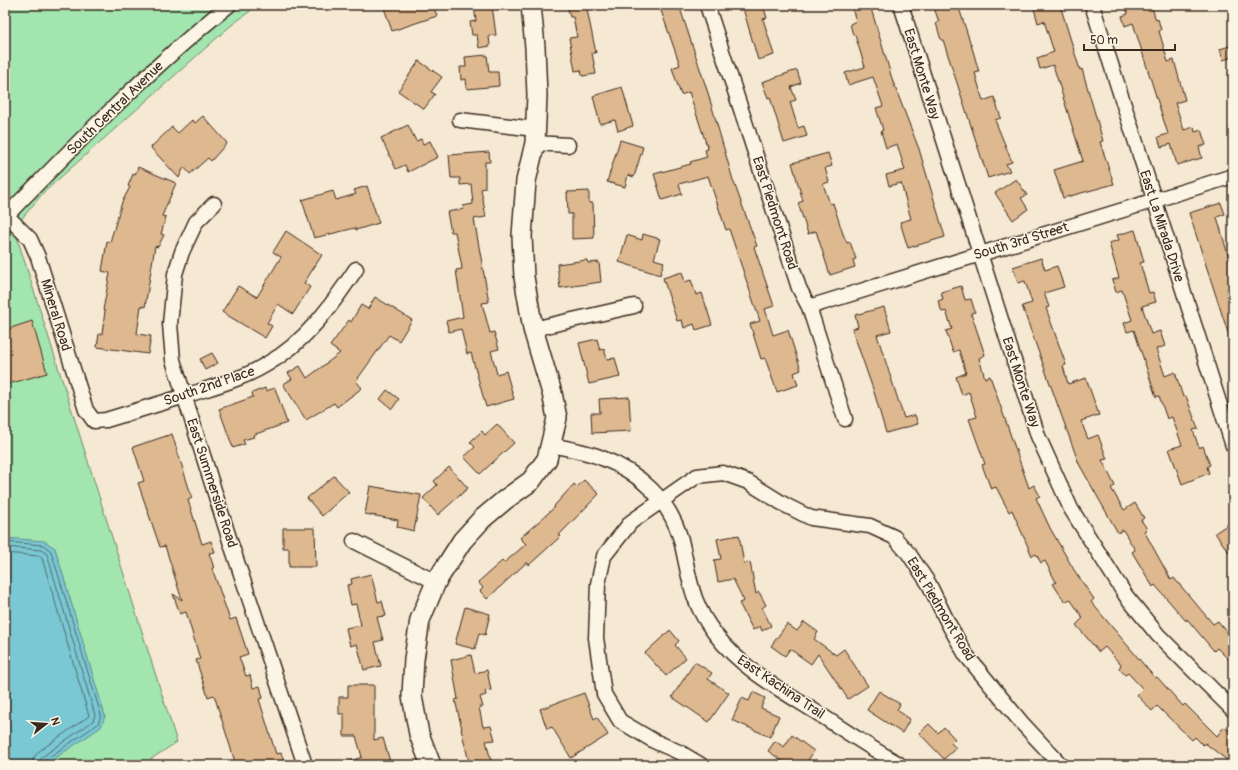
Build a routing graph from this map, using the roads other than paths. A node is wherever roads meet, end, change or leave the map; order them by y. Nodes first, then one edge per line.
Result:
1 (229, 5) edge
2 (531, 5) edge
3 (707, 5) edge
4 (901, 5) edge
5 (1092, 5) edge
6 (460, 120) dead end
7 (535, 136) junction
8 (568, 145) dead end
9 (1233, 176) edge
10 (1154, 200) junction
11 (214, 204) dead end
12 (6, 216) edge
13 (980, 254) junction
14 (356, 269) dead end
15 (634, 306) dead end
16 (809, 307) junction
17 (533, 329) junction
18 (184, 396) junction
19 (845, 418) dead end
20 (94, 421) joint
21 (552, 445) junction
22 (1233, 446) edge
23 (662, 502) junction
24 (354, 541) dead end
25 (436, 582) junction
26 (1233, 710) edge
27 (899, 764) dead end
28 (305, 765) edge
29 (431, 765) edge
30 (701, 765) edge
31 (1061, 765) edge

1 - 12 street, South Central Avenue
2 - 7 street
3 - 16 street, East Piedmont Road
4 - 13 street, East Monte Way
5 - 10 street, East La Mirada Drive
6 - 7 street
7 - 8 street
7 - 17 street
9 - 10 street, South 3rd Street
10 - 13 street, South 3rd Street
10 - 22 street, East La Mirada Drive
11 - 18 street, East Summerside Road
12 - 20 street, Mineral Road
13 - 16 street, South 3rd Street
13 - 26 street, East Monte Way
14 - 18 street, South 2nd Place
15 - 17 street
16 - 19 street, East Piedmont Road
17 - 21 street
18 - 20 street, South 2nd Place
18 - 28 street, East Summerside Road
21 - 23 street, East Kachina Trail
21 - 25 street
23 - 27 street, East Kachina Trail
23 - 30 street, East Piedmont Road
23 - 31 street, East Piedmont Road
24 - 25 street
25 - 29 street

